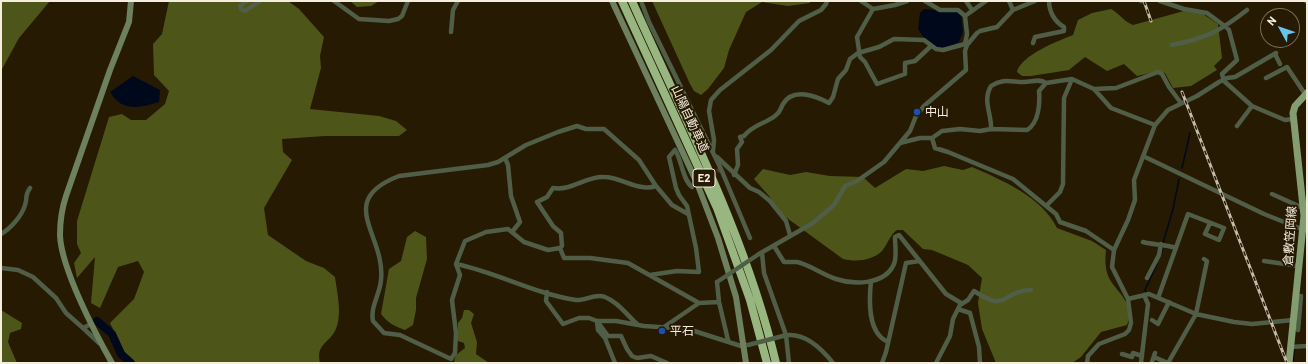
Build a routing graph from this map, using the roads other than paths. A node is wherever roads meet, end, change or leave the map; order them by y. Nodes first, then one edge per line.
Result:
1 (131, 1) edge
2 (247, 1) edge
3 (260, 1) edge
4 (334, 1) edge
5 (408, 1) edge
6 (458, 1) edge
7 (612, 1) edge
8 (622, 1) edge
9 (632, 1) edge
10 (641, 1) edge
11 (827, 1) edge
12 (861, 1) edge
13 (906, 1) edge
14 (925, 1) edge
15 (966, 1) edge
16 (986, 1) edge
17 (1009, 1) edge
18 (1035, 1) edge
19 (1049, 1) edge
20 (1160, 1) edge
21 (873, 10) junction
22 (972, 10) junction
23 (1013, 10) junction
24 (1246, 10) dead end
25 (965, 16) junction
26 (1226, 27) junction
27 (451, 32) dead end
28 (1033, 43) dead end
29 (966, 44) junction
30 (1172, 45) dead end
31 (930, 47) junction
32 (858, 53) junction
33 (1280, 64) dead end
34 (1266, 78) dead end
35 (1072, 79) junction
36 (1224, 81) junction
37 (1046, 83) junction
38 (1094, 89) junction
39 (1306, 94) edge
40 (1182, 103) junction
41 (1252, 106) junction
42 (1293, 119) junction
43 (1155, 125) junction
44 (1237, 126) dead end
45 (991, 129) junction
46 (932, 138) junction
47 (900, 143) junction
48 (713, 153) junction
49 (1143, 156) junction
50 (505, 158) junction
51 (734, 175) junction
52 (656, 186) junction
53 (692, 187) dead end
54 (30, 188) dead end
55 (1272, 194) dead end
56 (1046, 206) junction
57 (1305, 213) edge
58 (688, 214) junction
59 (1210, 223) dead end
60 (1304, 230) junction
61 (512, 232) junction
62 (1, 234) edge
63 (790, 235) junction
64 (750, 238) dead end
65 (1143, 242) dead end
66 (1162, 244) junction
67 (774, 246) junction
68 (560, 248) junction
69 (1176, 248) junction
70 (1114, 250) junction
71 (760, 254) junction
72 (1204, 259) dead end
73 (919, 261) junction
74 (1264, 261) dead end
75 (456, 264) junction
76 (1298, 266) junction
77 (1, 268) edge
78 (650, 275) junction
79 (1148, 278) dead end
80 (871, 281) junction
81 (1031, 290) dead end
82 (547, 292) junction
83 (1146, 294) junction
84 (1299, 295) junction
85 (1307, 296) edge
86 (1158, 298) junction
87 (1128, 299) junction
88 (718, 302) junction
89 (1169, 302) junction
90 (699, 303) junction
91 (961, 303) junction
92 (958, 309) junction
93 (1196, 314) junction
94 (1152, 320) dead end
95 (1293, 320) junction
96 (597, 321) junction
97 (91, 324) junction
98 (637, 325) junction
99 (664, 327) junction
100 (83, 328) junction
101 (1298, 330) dead end
102 (784, 335) junction
103 (728, 340) junction
104 (888, 342) junction
105 (102, 345) junction
106 (746, 346) junction
107 (1307, 346) edge
108 (1293, 347) junction
109 (1122, 354) dead end
110 (1142, 356) junction
111 (1152, 362) edge
112 (112, 363) edge
113 (615, 363) edge
114 (667, 363) edge
115 (746, 363) edge
116 (768, 363) edge
117 (776, 363) edge
118 (789, 363) edge
119 (833, 363) edge
120 (882, 363) edge
121 (936, 363) edge
122 (980, 363) edge
123 (1087, 363) edge
124 (1141, 363) edge
125 (1168, 363) edge
126 (1289, 363) edge

1 - 97 street
2 - 3 street
4 - 5 street
6 - 27 street
7 - 106 street
8 - 116 highway, 山陽自動車道 / E2
9 - 117 highway, 山陽自動車道 / E2
10 - 48 street
11 - 48 street
12 - 21 street
13 - 21 street
14 - 25 street
15 - 22 street
16 - 22 street
17 - 23 street
18 - 23 street
19 - 28 street
20 - 26 street
21 - 32 street
22 - 25 street
23 - 29 street
24 - 26 street
25 - 29 street
26 - 30 street
26 - 36 street
29 - 31 street
29 - 47 street
31 - 32 street
31 - 32 street
32 - 51 street
33 - 36 street
34 - 39 street
35 - 37 street
35 - 38 street
35 - 56 street
36 - 40 street
36 - 41 street
37 - 45 street
37 - 45 street
38 - 40 street
38 - 43 street
39 - 42 main road, 倉敷笠岡線
40 - 43 street
41 - 42 street
41 - 44 street
42 - 57 main road, 倉敷笠岡線
43 - 49 street
45 - 46 street
46 - 47 street
46 - 56 street
47 - 63 street
48 - 51 street
48 - 64 street
49 - 60 street
49 - 70 street
50 - 52 street
50 - 61 street
50 - 75 street
51 - 63 street
52 - 58 street
52 - 68 street
53 - 58 street
54 - 62 street
55 - 57 street
56 - 70 street
57 - 60 main road, 倉敷笠岡線
58 - 78 street
59 - 69 street
60 - 76 main road, 倉敷笠岡線
61 - 68 street
61 - 75 street
63 - 67 street
65 - 66 street
66 - 69 street
66 - 79 street
67 - 71 street
67 - 80 street
68 - 78 street
69 - 86 street
70 - 87 street
71 - 88 street, bridge
71 - 102 street
72 - 93 street
73 - 80 street
73 - 91 street
73 - 104 street
74 - 76 street
75 - 82 street
76 - 84 main road, 倉敷笠岡線
77 - 100 street
78 - 90 street
80 - 104 street
81 - 91 street
82 - 96 street
82 - 98 street
83 - 86 street
83 - 87 street
83 - 110 street
84 - 85 street
84 - 95 main road, 倉敷笠岡線
84 - 101 street
86 - 89 street
87 - 123 street
88 - 90 street
88 - 103 street
89 - 93 street
89 - 94 street
90 - 99 street
91 - 92 street
92 - 121 street
92 - 122 street
93 - 95 street
93 - 125 street
95 - 108 main road, 倉敷笠岡線
96 - 98 street
96 - 113 street
96 - 114 street
97 - 100 street
97 - 105 street
98 - 99 street
99 - 103 street
100 - 105 street
102 - 106 street, bridge
102 - 118 street
102 - 119 street
103 - 106 street
104 - 120 street
105 - 112 street
106 - 115 street
107 - 108 street
108 - 126 main road, 倉敷笠岡線
109 - 110 street
110 - 124 street
111 - 125 street

